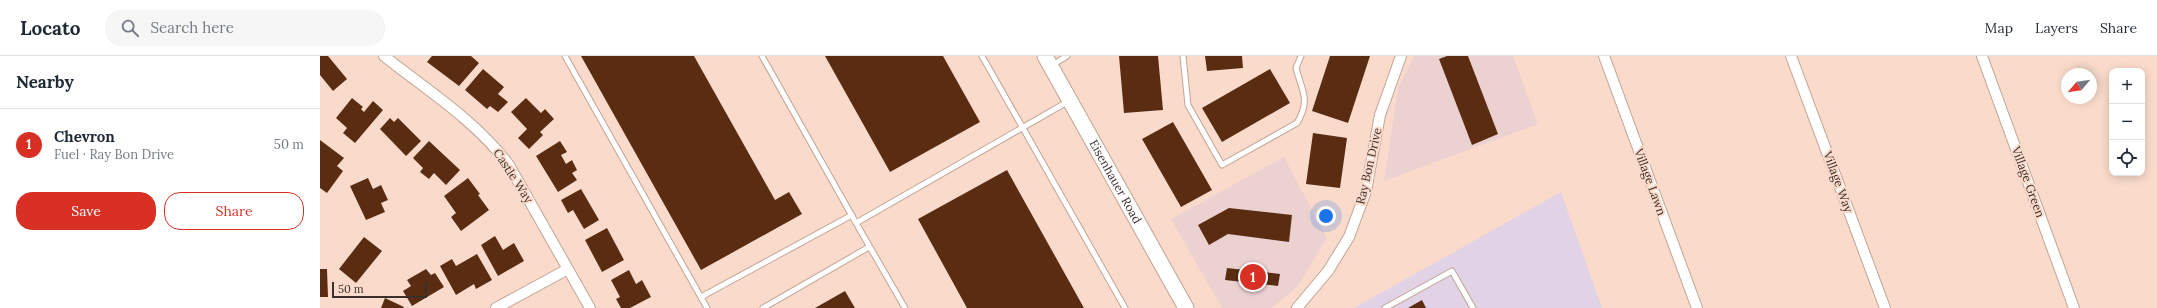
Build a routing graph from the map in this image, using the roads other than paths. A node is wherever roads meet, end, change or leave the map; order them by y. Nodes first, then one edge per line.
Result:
1 (384, 56) edge
2 (565, 56) edge
3 (762, 56) edge
4 (982, 56) edge
5 (1067, 56) edge
6 (1183, 56) edge
7 (1301, 56) edge
8 (1401, 56) edge
9 (1604, 56) edge
10 (1791, 56) edge
11 (1982, 56) edge
12 (1048, 61) edge
13 (1070, 100) junction
14 (1022, 127) junction
15 (852, 215) junction
16 (856, 223) junction
17 (869, 246) junction
18 (568, 269) junction
19 (701, 297) junction
20 (496, 308) edge
21 (590, 308) edge
22 (707, 308) edge
23 (763, 308) edge
24 (905, 308) edge
25 (1125, 308) edge
26 (1186, 308) edge
27 (1297, 308) edge
28 (1386, 308) edge
29 (1473, 308) edge
30 (1697, 308) edge
31 (1885, 308) edge
32 (2074, 308) edge

1 - 18 street, Castle Way
2 - 19 lane
3 - 15 lane
4 - 14 lane
5 - 12 lane
6 - 7 lane
8 - 27 street, Ray Bon Drive
9 - 30 street, Village Lawn
10 - 31 street, Village Way
11 - 32 street, Village Green
12 - 13 main road, Eisenhauer Road
13 - 14 lane
13 - 26 main road, Eisenhauer Road
14 - 16 lane
14 - 25 lane
15 - 16 lane
15 - 19 lane
16 - 17 lane
17 - 23 lane
17 - 24 lane
18 - 20 street
18 - 21 street, Castle Way
19 - 22 lane
28 - 29 lane

